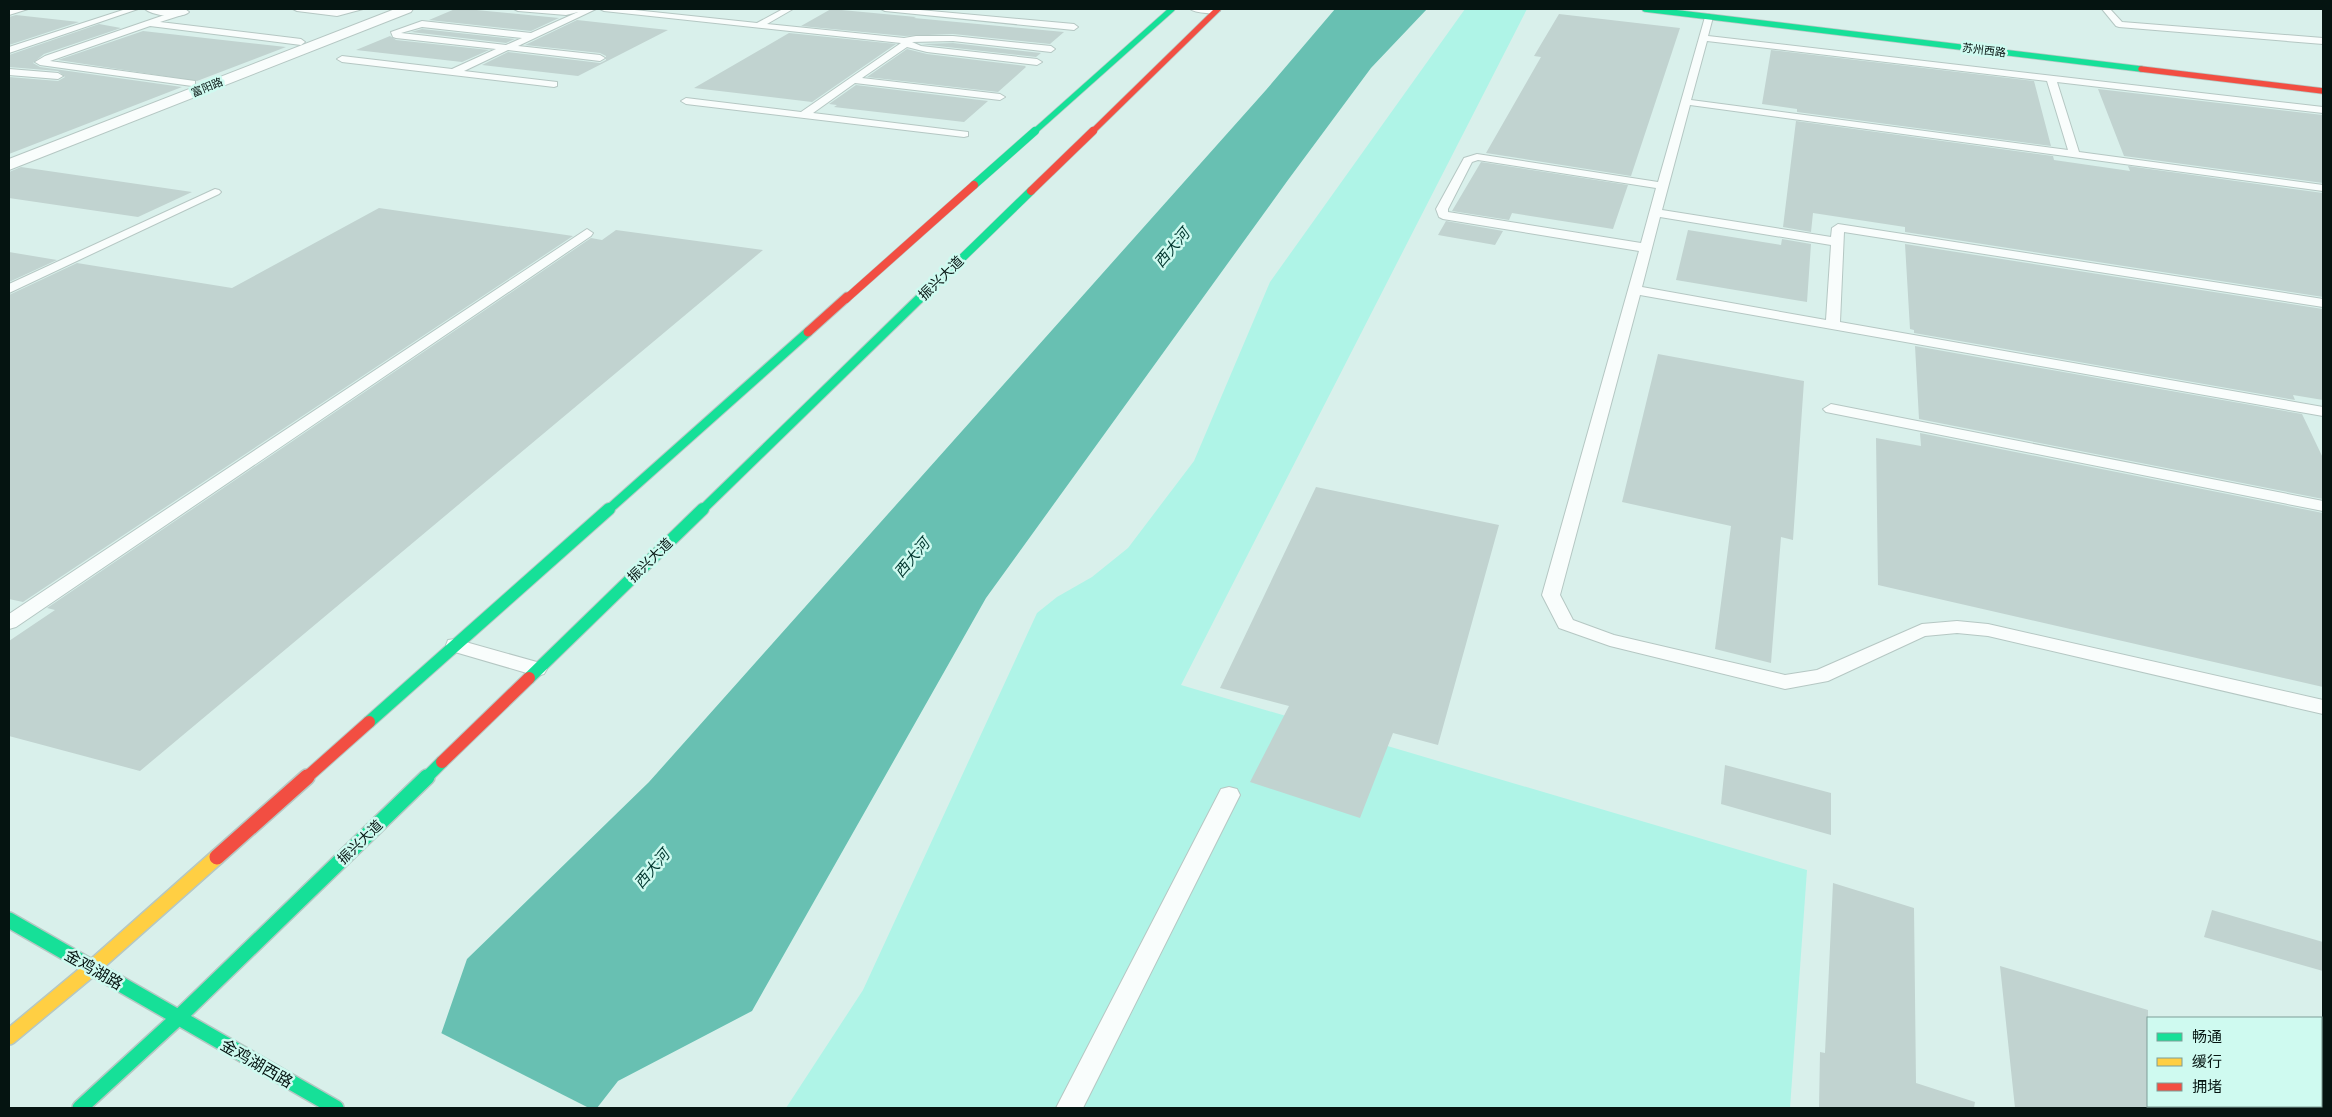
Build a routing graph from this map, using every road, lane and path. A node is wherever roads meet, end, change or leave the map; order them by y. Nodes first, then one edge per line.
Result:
1 (24, 9) edge
2 (134, 9) edge
3 (157, 9) edge
4 (297, 9) edge
5 (359, 9) edge
6 (406, 9) edge
7 (518, 9) edge
8 (582, 9) edge
9 (592, 9) edge
10 (604, 9) edge
11 (789, 9) edge
12 (885, 9) edge
13 (1172, 9) edge
14 (1194, 9) edge
15 (1645, 9) edge
16 (2106, 9) edge
17 (1217, 10) edge
18 (182, 12) joint
19 (9, 13) edge
20 (747, 13) dead end
21 (936, 14) junction
22 (1709, 17) junction
23 (731, 21) junction
24 (148, 24) junction
25 (760, 24) junction
26 (919, 24) dead end
27 (1074, 27) dead end
28 (911, 30) dead end
29 (532, 36) junction
30 (1703, 38) junction
31 (902, 41) junction
32 (301, 42) dead end
33 (2323, 42) edge
34 (507, 47) junction
35 (1051, 49) dead end
36 (9, 50) edge
37 (600, 58) dead end
38 (342, 59) dead end
39 (1037, 62) dead end
40 (9, 72) edge
41 (453, 72) junction
42 (72, 78) dead end
43 (2051, 78) junction
44 (854, 80) junction
45 (192, 83) dead end
46 (554, 84) dead end
47 (2323, 91) edge
48 (1000, 97) dead end
49 (686, 101) dead end
50 (1686, 102) junction
51 (2323, 110) edge
52 (803, 115) junction
53 (964, 134) dead end
54 (2074, 154) junction
55 (9, 165) edge
56 (1663, 186) junction
57 (2323, 188) edge
58 (215, 192) dead end
59 (1656, 212) junction
60 (587, 233) dead end
61 (1837, 242) junction
62 (1646, 248) junction
63 (9, 289) edge
64 (1634, 290) junction
65 (2323, 303) edge
66 (1833, 325) junction
67 (1831, 409) dead end
68 (2323, 412) edge
69 (2323, 506) edge
70 (9, 623) edge
71 (455, 645) junction
72 (538, 669) junction
73 (2323, 707) edge
74 (1229, 796) dead end
75 (9, 920) edge
76 (92, 968) junction
77 (178, 1018) junction
78 (9, 1037) edge
79 (80, 1108) edge
80 (336, 1108) edge
81 (1069, 1108) edge

1 - 19 lane
2 - 36 lane
3 - 18 street
4 - 5 lane
6 - 55 street, 富阳路
7 - 8 lane
9 - 29 lane
10 - 23 lane
11 - 25 lane
12 - 21 lane
13 - 71 main road
14 - 17 lane
15 - 22 main road, 苏州西路
16 - 33 lane
17 - 72 main road, 振兴大道
18 - 24 lane
20 - 23 lane
21 - 26 lane
21 - 27 lane
22 - 30 lane
22 - 47 main road, 苏州西路
23 - 25 lane
24 - 32 lane
24 - 45 lane
25 - 31 lane
28 - 31 lane
29 - 34 lane
29 - 34 lane
30 - 43 lane
30 - 50 lane
31 - 35 lane
31 - 39 lane
31 - 44 lane
34 - 37 lane
34 - 41 lane
38 - 41 lane
40 - 42 lane
41 - 46 lane
43 - 51 lane
43 - 54 lane
44 - 48 lane
44 - 52 lane
49 - 52 lane
50 - 54 lane
50 - 56 lane
52 - 53 lane
54 - 57 lane
56 - 59 lane
56 - 62 lane
58 - 63 lane
59 - 61 lane
59 - 62 lane
60 - 70 lane
61 - 65 lane
61 - 66 lane
62 - 64 lane
64 - 66 lane
64 - 73 lane
66 - 68 lane
67 - 69 lane
71 - 72 lane
71 - 76 main road
72 - 77 main road, 振兴大道
74 - 81 lane
75 - 76 main road, 金鸡湖路
76 - 77 main road, 金鸡湖路
76 - 78 main road
77 - 79 main road, 振兴大道
77 - 80 main road, 金鸡湖西路

